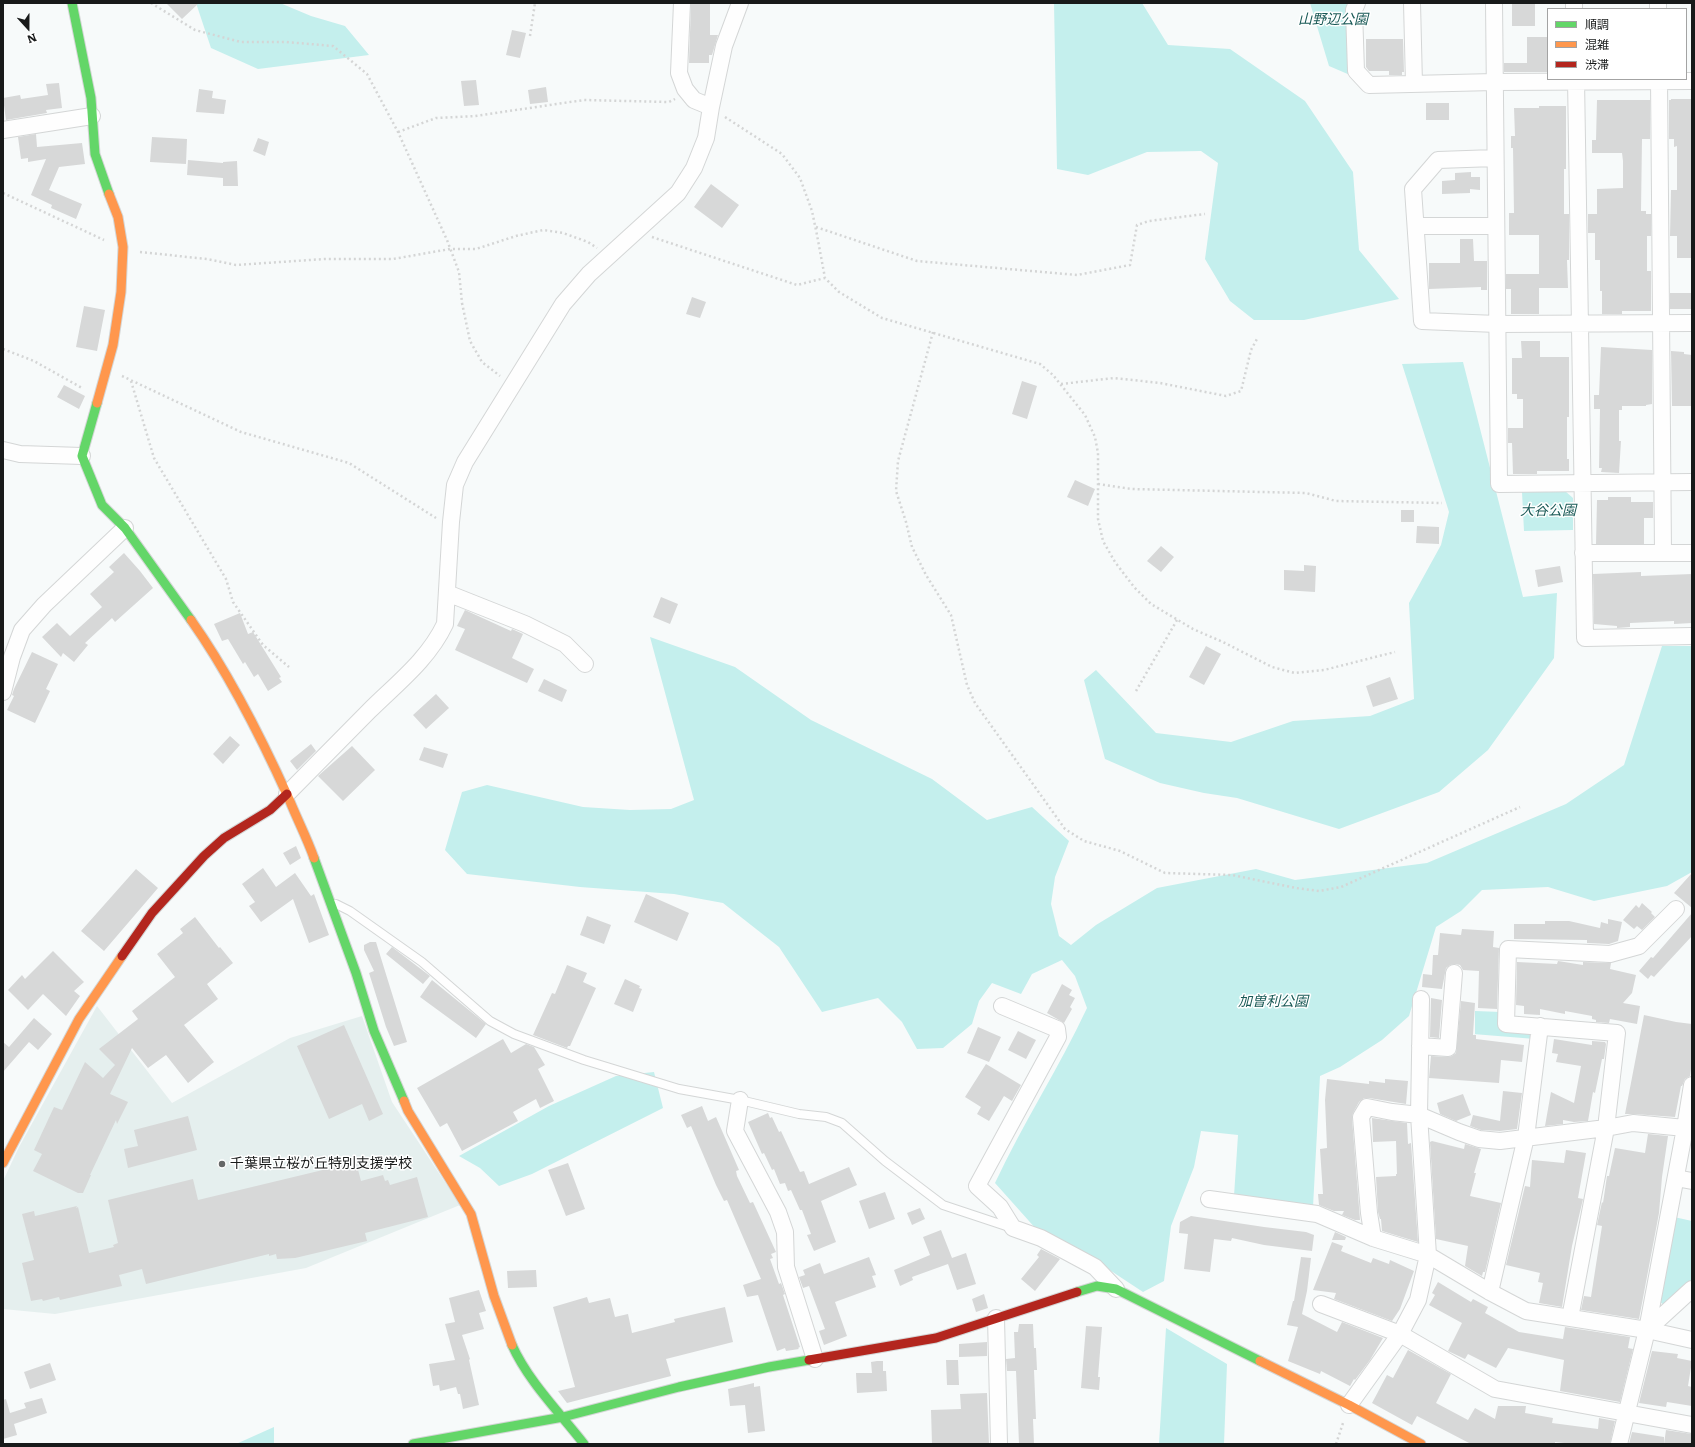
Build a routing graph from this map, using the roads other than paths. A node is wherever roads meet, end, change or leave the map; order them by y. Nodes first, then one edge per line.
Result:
1 (72, 3) edge
2 (682, 3) edge
3 (740, 3) edge
4 (1356, 3) edge
5 (1412, 3) edge
6 (1494, 3) edge
7 (1576, 80) edge
8 (1659, 80) edge
9 (1692, 81) edge
10 (1494, 82) junction
11 (1414, 84) junction
12 (711, 107) junction
13 (92, 116) junction
14 (3, 130) edge
15 (1495, 158) junction
16 (1416, 226) junction
17 (1496, 226) junction
18 (1661, 323) junction
19 (1692, 323) edge
20 (1497, 324) junction
21 (1580, 324) junction
22 (3, 450) edge
23 (82, 456) junction
24 (1692, 482) edge
25 (1582, 483) junction
26 (1663, 483) junction
27 (125, 528) junction
28 (1663, 553) junction
29 (1692, 553) edge
30 (1584, 554) junction
31 (447, 593) junction
32 (1692, 636) edge
33 (585, 664) dead end
34 (3, 692) edge
35 (287, 794) junction
36 (331, 902) junction
37 (1676, 909) dead end
38 (1454, 974) dead end
39 (1421, 999) dead end
40 (1002, 1006) dead end
41 (1540, 1026) junction
42 (1420, 1046) junction
43 (1692, 1085) edge
44 (740, 1100) junction
45 (1419, 1115) junction
46 (1606, 1128) junction
47 (1685, 1128) junction
48 (1526, 1137) junction
49 (3, 1163) edge
50 (1676, 1178) junction
51 (1692, 1181) edge
52 (1209, 1199) dead end
53 (1013, 1228) junction
54 (1373, 1238) junction
55 (1428, 1255) junction
56 (1692, 1289) edge
57 (1116, 1290) junction
58 (1490, 1292) junction
59 (1321, 1304) dead end
60 (996, 1318) junction
61 (1570, 1318) junction
62 (1647, 1330) junction
63 (1400, 1334) junction
64 (1692, 1340) edge
65 (815, 1359) junction
66 (1349, 1405) junction
67 (1628, 1412) junction
68 (563, 1417) junction
69 (1692, 1425) edge
70 (413, 1444) edge
71 (584, 1444) edge
72 (999, 1444) edge
73 (1421, 1444) edge
74 (1619, 1444) edge

1 - 13 street
2 - 12 street
3 - 12 street
4 - 11 street
5 - 11 street
6 - 10 street
7 - 8 street
7 - 10 street
7 - 21 street
8 - 9 street
8 - 18 street
10 - 11 street
10 - 15 street
12 - 31 street
13 - 14 street
13 - 23 street
15 - 16 street
15 - 17 street
16 - 17 street
16 - 20 street
17 - 20 street
18 - 19 street
18 - 21 street
18 - 26 street
20 - 21 street
20 - 25 street
21 - 25 street
22 - 23 street
23 - 27 street
24 - 26 street
25 - 26 street
25 - 30 street
26 - 28 street
27 - 34 street
27 - 35 street
28 - 29 street
28 - 30 street
30 - 32 street
31 - 33 street
31 - 35 street
35 - 36 street
35 - 49 street
36 - 44 lane
36 - 68 street
37 - 41 street
38 - 42 street
39 - 42 street
40 - 53 street
41 - 46 street
41 - 48 street
42 - 45 street
43 - 47 street
44 - 53 lane
44 - 65 street
45 - 48 street
45 - 54 street
45 - 55 street
46 - 47 street
46 - 48 street
46 - 61 street
47 - 50 street
48 - 58 street
50 - 51 street
50 - 62 street
52 - 54 street
53 - 57 street
54 - 55 street
55 - 58 street
55 - 63 street
56 - 62 street
57 - 60 street
57 - 66 street
58 - 61 street
59 - 63 street
60 - 65 street
60 - 72 street
61 - 62 street
62 - 64 street
62 - 67 street
63 - 66 street
63 - 67 street
65 - 68 street
66 - 73 street
67 - 69 street
67 - 74 street
68 - 70 street
68 - 71 street

